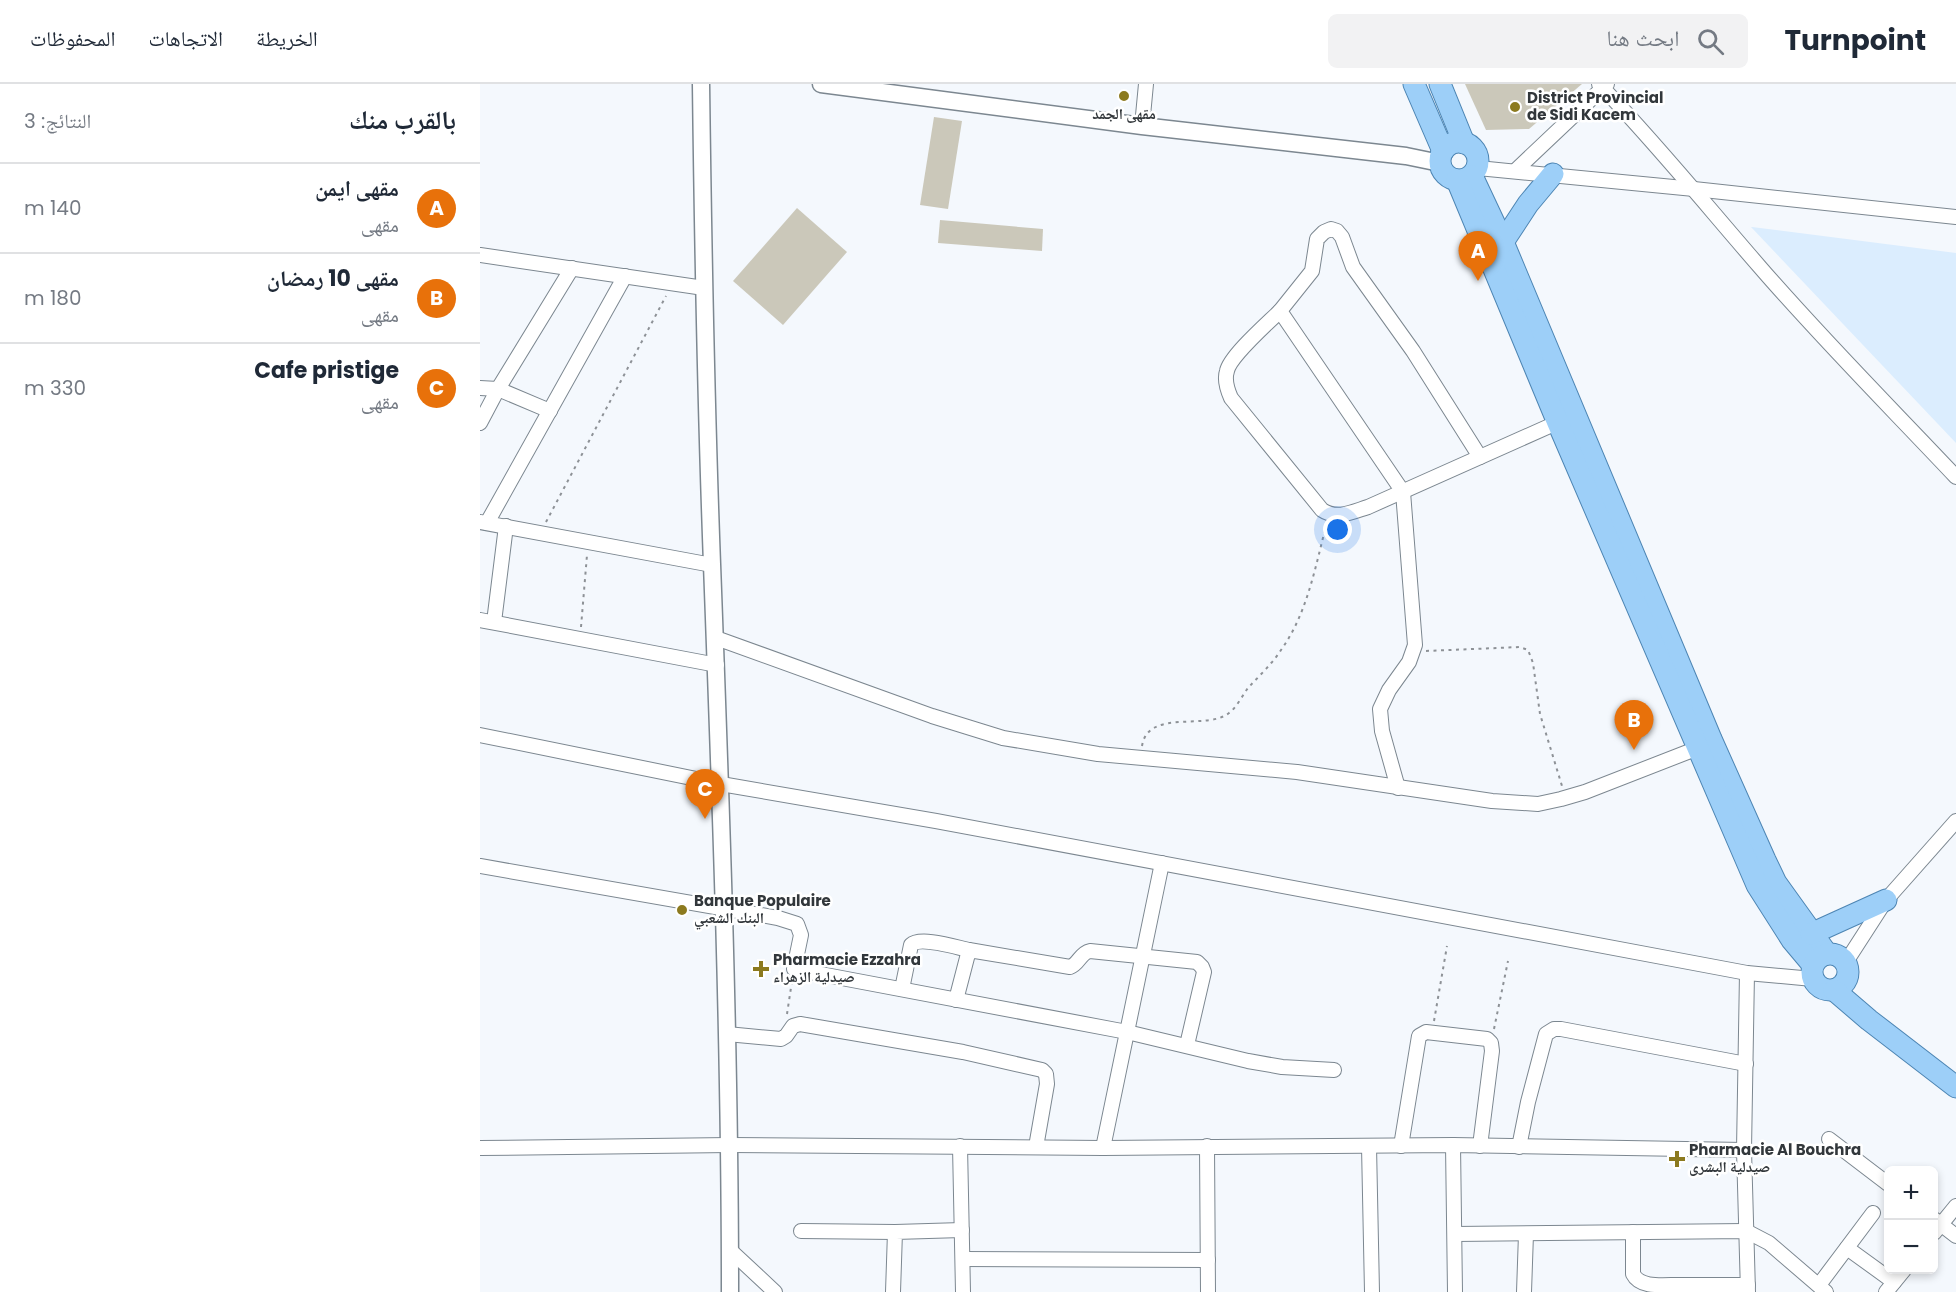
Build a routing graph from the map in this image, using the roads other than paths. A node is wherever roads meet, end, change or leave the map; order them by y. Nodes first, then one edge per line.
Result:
1 (700, 84) edge
2 (820, 84) edge
3 (1146, 84) edge
4 (1414, 84) edge
5 (1440, 84) edge
6 (1603, 86) edge
7 (1142, 126) junction
8 (1464, 143) junction
9 (1442, 157) junction
10 (1515, 171) junction
11 (1553, 174) junction
12 (1469, 175) junction
13 (1694, 189) junction
14 (1956, 217) edge
15 (1503, 242) junction
16 (480, 255) edge
17 (572, 268) junction
18 (625, 276) junction
19 (704, 288) junction
20 (1280, 311) junction
21 (480, 388) edge
22 (498, 389) junction
23 (550, 411) junction
24 (1567, 418) junction
25 (480, 423) edge
26 (1480, 457) junction
27 (1956, 477) edge
28 (1403, 492) junction
29 (484, 522) edge
30 (506, 526) junction
31 (712, 565) junction
32 (487, 621) edge
33 (716, 638) junction
34 (717, 665) junction
35 (480, 735) edge
36 (1704, 743) junction
37 (721, 784) junction
38 (1398, 788) junction
39 (1956, 821) edge
40 (1162, 864) junction
41 (480, 866) edge
42 (1886, 900) junction
43 (724, 910) junction
44 (1811, 934) junction
45 (969, 950) junction
46 (1142, 958) junction
47 (1818, 966) junction
48 (1747, 973) junction
49 (1843, 976) junction
50 (902, 989) junction
51 (956, 1000) junction
52 (1127, 1032) junction
53 (726, 1034) junction
54 (1187, 1045) junction
55 (1746, 1064) junction
56 (1334, 1070) dead end
57 (1956, 1087) edge
58 (1829, 1139) dead end
59 (730, 1145) junction
60 (1453, 1145) junction
61 (960, 1146) junction
62 (1207, 1146) junction
63 (1369, 1146) junction
64 (1401, 1146) junction
65 (1480, 1146) junction
66 (1036, 1147) junction
67 (1519, 1147) junction
68 (480, 1148) edge
69 (1102, 1148) junction
70 (1744, 1150) junction
71 (1884, 1181) edge
72 (1956, 1206) edge
73 (1873, 1213) dead end
74 (1938, 1223) edge
75 (1938, 1226) edge
76 (962, 1230) junction
77 (801, 1231) dead end
78 (1746, 1231) junction
79 (895, 1232) junction
80 (1633, 1232) junction
81 (1455, 1234) junction
82 (1527, 1234) junction
83 (1956, 1236) edge
84 (1846, 1248) junction
85 (730, 1250) junction
86 (963, 1259) junction
87 (1208, 1260) junction
88 (1900, 1274) edge
89 (1890, 1287) edge
90 (1684, 1288) edge
91 (1748, 1288) edge
92 (1822, 1288) edge
93 (730, 1292) edge
94 (775, 1292) edge
95 (893, 1292) edge
96 (963, 1292) edge
97 (1208, 1292) edge
98 (1372, 1292) edge
99 (1455, 1292) edge
100 (1524, 1292) edge

1 - 19 street
2 - 7 street
3 - 7 street
4 - 9 main road
5 - 8 main road
6 - 10 street
6 - 13 street
7 - 9 street
8 - 9 main road
8 - 12 main road
9 - 12 main road
10 - 11 street
10 - 12 street
11 - 13 street
11 - 15 main road
12 - 15 main road
12 - 24 main road
13 - 14 street
13 - 27 street
15 - 24 main road
16 - 17 street
17 - 18 street
17 - 22 street
18 - 19 street
18 - 23 street
19 - 31 street
20 - 26 street
20 - 28 street
20 - 28 street
21 - 22 street
22 - 23 street
22 - 25 street
23 - 29 street
24 - 26 street
24 - 36 main road
26 - 28 street
28 - 38 street
29 - 30 street
30 - 31 street
30 - 32 street
31 - 33 street
32 - 34 street
33 - 34 street
33 - 38 street
34 - 37 street
35 - 37 street
36 - 38 street
36 - 44 main road
36 - 47 main road
37 - 40 street
37 - 43 street
39 - 42 street
40 - 46 street
40 - 48 street
41 - 43 street
42 - 44 main road
42 - 49 street
43 - 50 street
43 - 53 street
44 - 47 main road
45 - 46 street
45 - 50 street
45 - 51 street
46 - 52 street
46 - 54 street
47 - 48 street
47 - 49 main road
47 - 49 main road
48 - 55 street
49 - 57 main road
50 - 51 street
51 - 52 street
52 - 54 street
52 - 69 street
53 - 59 street
53 - 66 street
54 - 56 street
55 - 67 street
55 - 70 street
58 - 71 street
59 - 61 street
59 - 68 street
59 - 85 street
60 - 64 street
60 - 65 street
60 - 81 street
61 - 66 street
61 - 76 street
62 - 63 street
62 - 69 street
62 - 87 street
63 - 64 street
63 - 98 street
64 - 65 street
65 - 67 street
66 - 69 street
67 - 70 street
70 - 78 street
72 - 74 street
73 - 84 street
75 - 83 street
76 - 79 street
76 - 86 street
77 - 79 street
78 - 80 street
78 - 91 street
78 - 92 street
79 - 95 street
80 - 82 street
80 - 90 street
81 - 82 street
81 - 99 street
82 - 100 street
84 - 89 street
84 - 92 street
85 - 93 street
85 - 94 street
86 - 87 street
86 - 96 street
87 - 97 street
88 - 89 street
90 - 91 street

